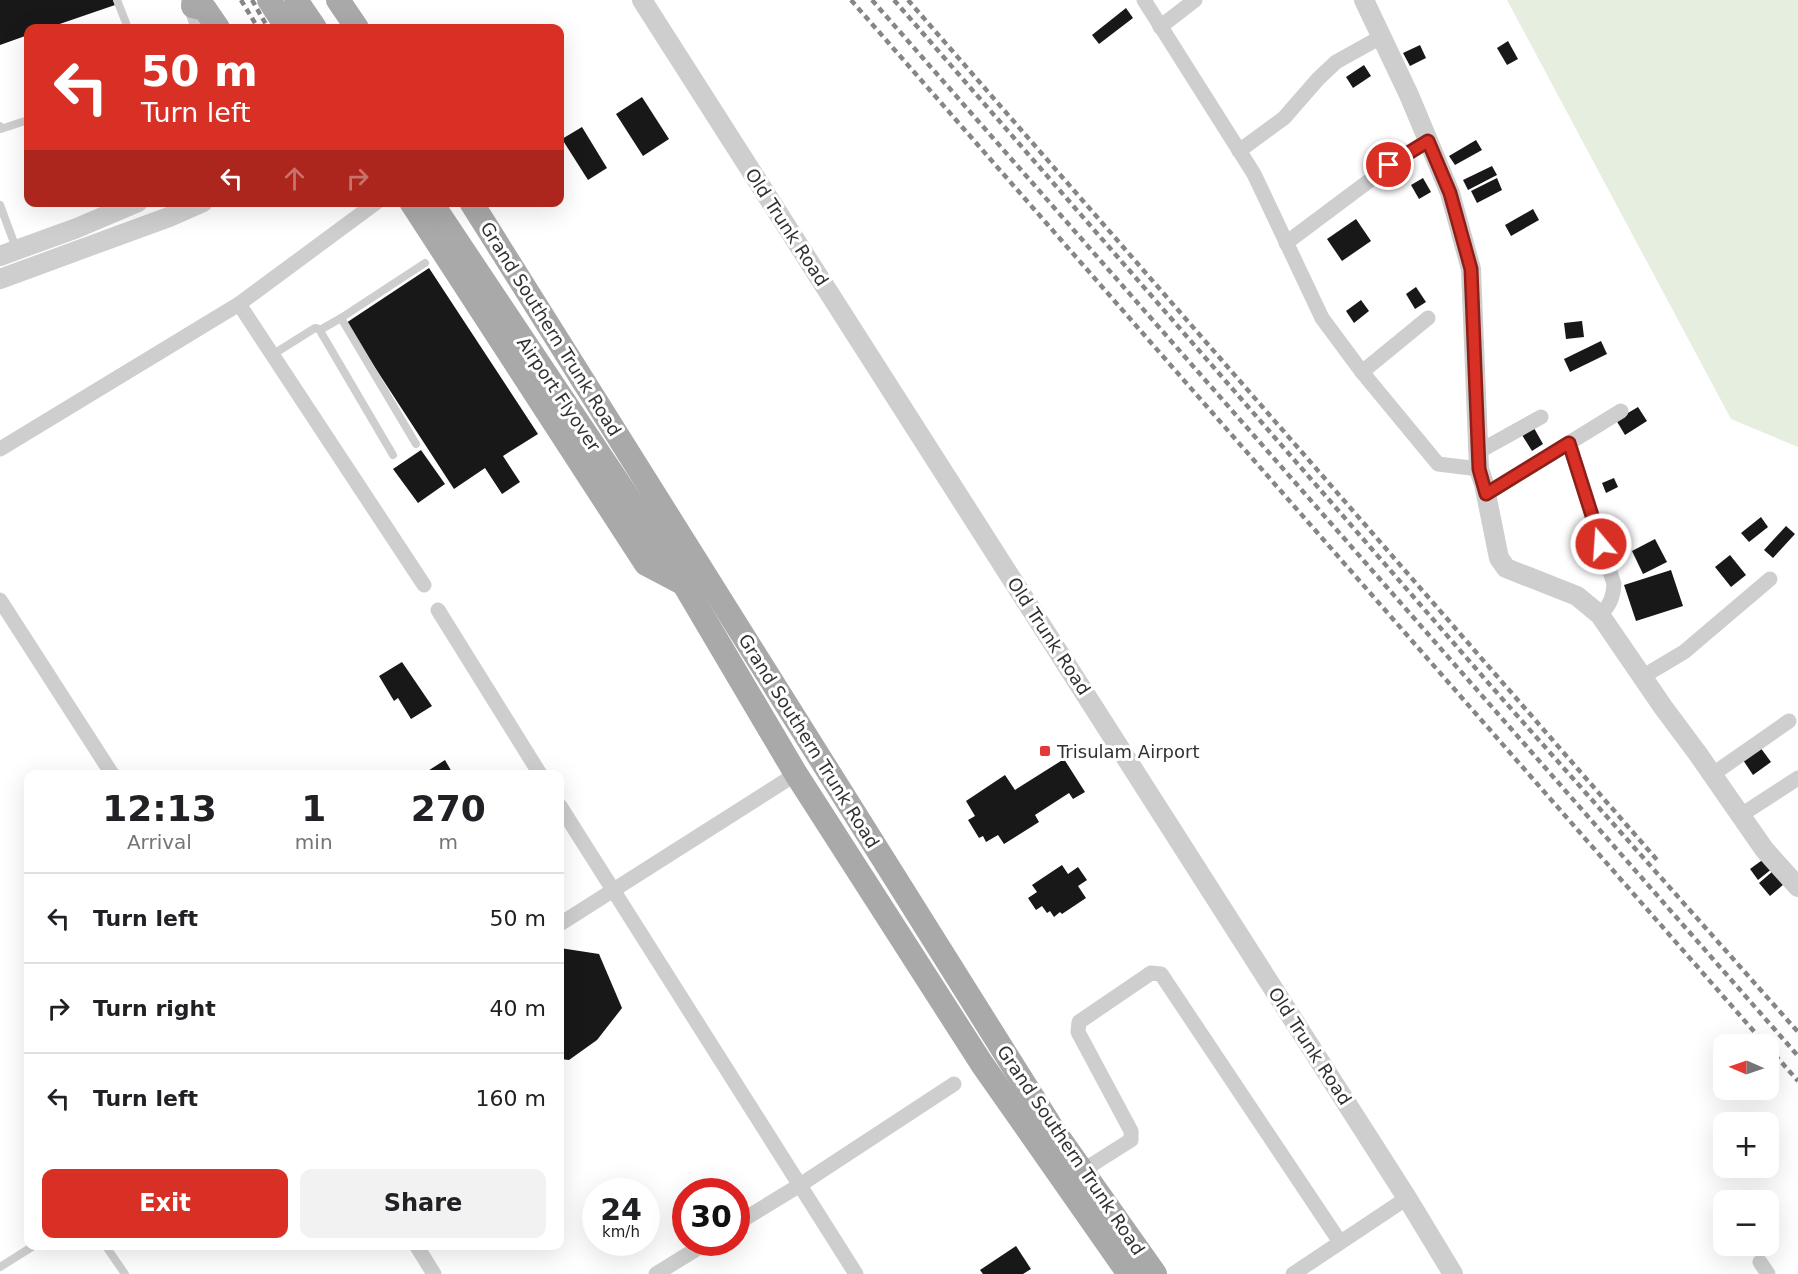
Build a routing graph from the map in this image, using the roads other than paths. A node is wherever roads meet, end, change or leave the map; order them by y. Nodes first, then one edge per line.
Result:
1 (117, 0) edge
2 (269, 0) edge
3 (277, 0) edge
4 (296, 0) edge
5 (338, 0) edge
6 (642, 0) edge
7 (1144, 0) edge
8 (1195, 0) edge
9 (1364, 0) edge
10 (195, 12) edge
11 (126, 24) edge
12 (215, 24) edge
13 (284, 24) edge
14 (293, 24) edge
15 (312, 24) edge
16 (354, 24) edge
17 (1160, 27) junction
18 (1381, 37) junction
19 (24, 121) edge
20 (0, 126) edge
21 (1428, 141) junction
22 (1239, 151) junction
23 (0, 205) edge
24 (126, 207) edge
25 (192, 207) edge
26 (370, 207) edge
27 (414, 207) edge
28 (434, 207) edge
29 (474, 207) edge
30 (9, 230) junction
31 (0, 234) edge
32 (1286, 243) junction
33 (8, 253) edge
34 (425, 263) dead end
35 (0, 279) edge
36 (239, 304) junction
37 (341, 318) junction
38 (1428, 318) dead end
39 (320, 330) junction
40 (272, 355) junction
41 (1362, 372) junction
42 (1621, 411) dead end
43 (1540, 417) dead end
44 (1569, 443) junction
45 (416, 444) dead end
46 (0, 449) edge
47 (393, 455) dead end
48 (1478, 460) junction
49 (1486, 494) junction
50 (1770, 579) dead end
51 (424, 585) dead end
52 (686, 585) junction
53 (0, 600) edge
54 (438, 610) dead end
55 (1600, 615) junction
56 (1642, 677) junction
57 (1789, 721) dead end
58 (109, 770) edge
59 (538, 770) edge
60 (796, 774) junction
61 (1713, 774) junction
62 (1798, 778) edge
63 (564, 812) edge
64 (1741, 815) junction
65 (1796, 882) edge
66 (613, 891) junction
67 (564, 922) edge
68 (954, 1084) dead end
69 (1082, 1171) junction
70 (800, 1185) junction
71 (1407, 1198) junction
72 (750, 1215) edge
73 (1340, 1242) junction
74 (27, 1250) edge
75 (108, 1250) edge
76 (419, 1250) edge
77 (685, 1256) edge
78 (0, 1268) edge
79 (125, 1274) edge
80 (434, 1274) edge
81 (656, 1274) edge
82 (856, 1274) edge
83 (1130, 1274) edge
84 (1155, 1274) edge
85 (1293, 1274) edge
86 (1453, 1274) edge

1 - 11 lane
2 - 13 main road
3 - 14 main road
4 - 15 main road
5 - 16 main road
6 - 71 street, Old Trunk Road
7 - 17 street
8 - 17 street
9 - 18 street
10 - 12 main road
17 - 22 street
18 - 21 street
18 - 22 street
19 - 20 lane
21 - 32 street
21 - 48 street
22 - 32 street
23 - 30 lane
24 - 33 street
25 - 35 street
26 - 36 street
27 - 52 main road
28 - 52 main road, Airport Flyover
29 - 69 main road, Grand Southern Trunk Road
30 - 31 lane
30 - 33 lane
32 - 41 street
34 - 37 lane
36 - 40 street
36 - 46 street
37 - 39 lane
37 - 45 lane
38 - 41 street
39 - 40 lane
39 - 47 lane
40 - 51 street
41 - 48 street
42 - 44 street
43 - 48 street
44 - 49 street
44 - 55 street
48 - 49 street
49 - 55 street
50 - 56 street
52 - 60 main road, Grand Southern Trunk Road
53 - 58 street
54 - 59 street
55 - 56 street
56 - 61 street
57 - 61 street
60 - 66 street
60 - 83 main road, Grand Southern Trunk Road
61 - 64 street
62 - 64 street
63 - 66 street
64 - 65 street
66 - 67 street
66 - 70 street
68 - 70 street
69 - 73 street
69 - 84 main road, Grand Southern Trunk Road
70 - 72 street
70 - 82 street
71 - 73 street
71 - 86 street, Old Trunk Road
73 - 85 street
74 - 78 lane
75 - 79 lane
76 - 80 street
77 - 81 street

